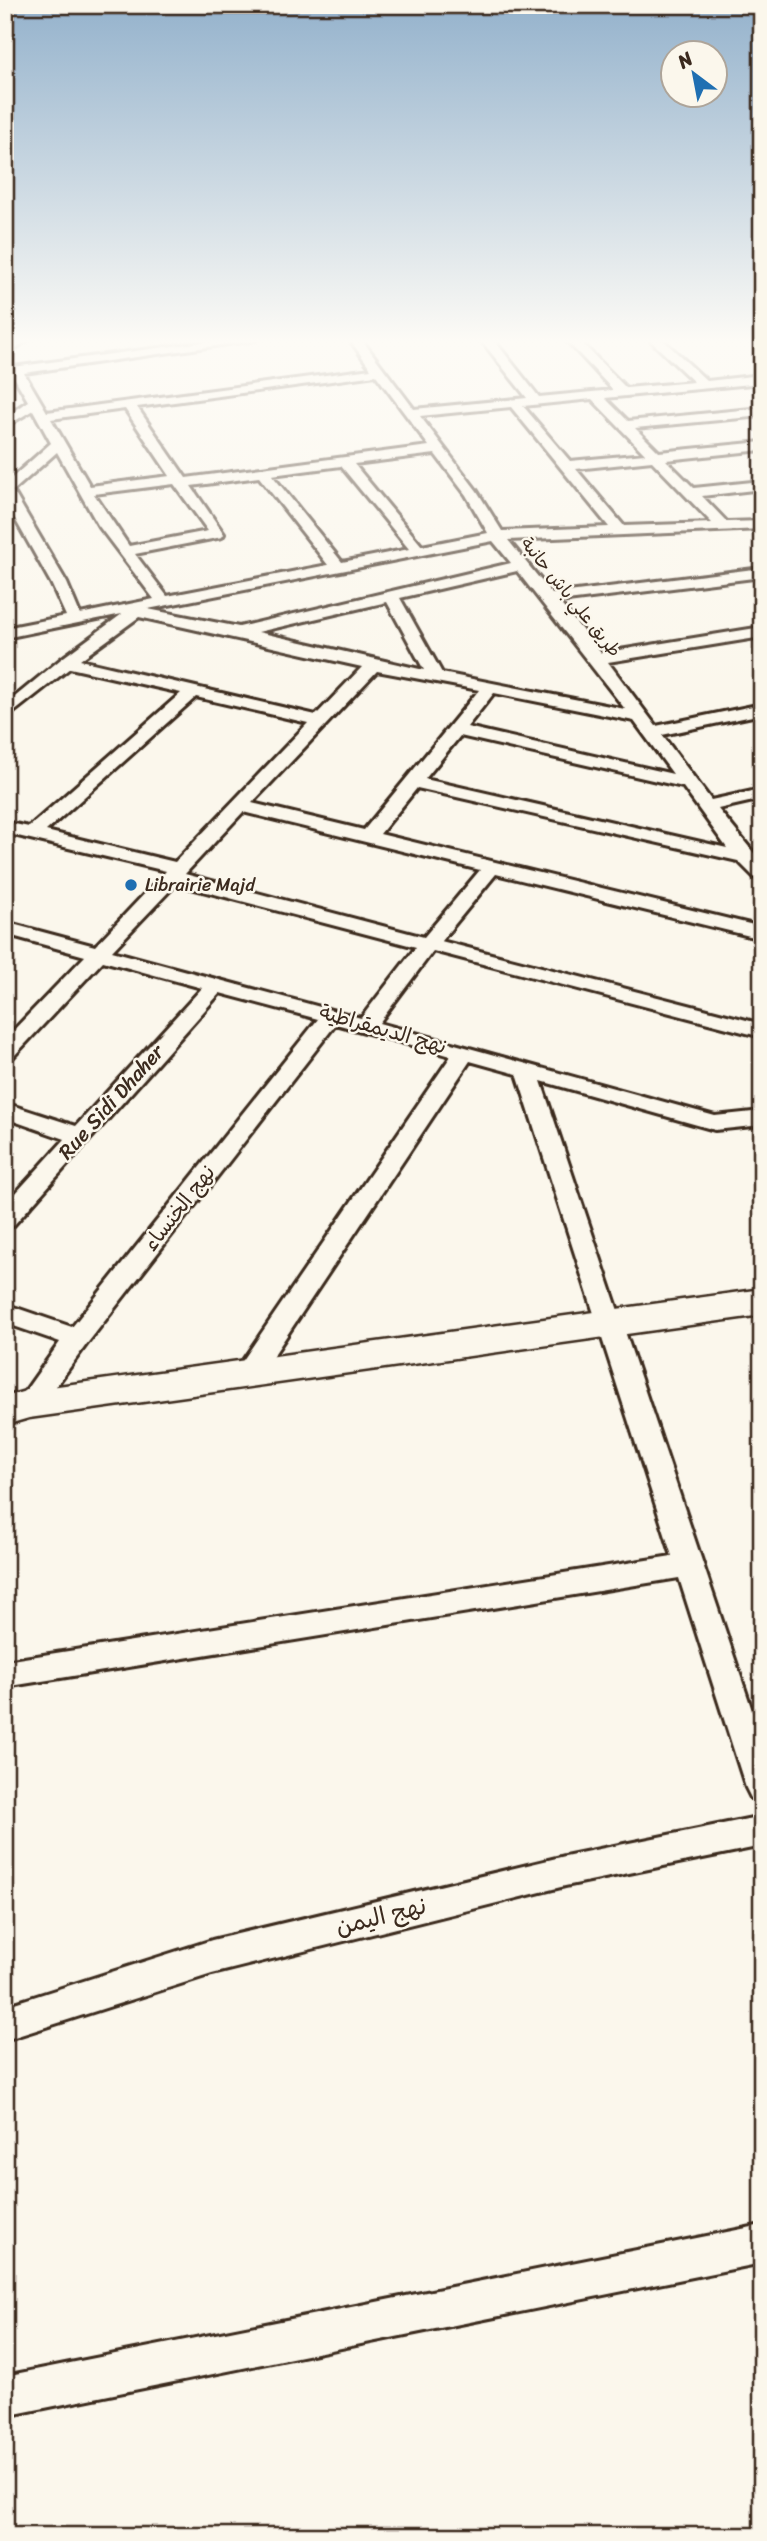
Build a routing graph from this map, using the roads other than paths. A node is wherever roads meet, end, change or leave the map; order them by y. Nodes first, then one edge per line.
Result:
1 (42, 459) edge
2 (67, 459) edge
3 (164, 459) edge
4 (363, 459) edge
5 (446, 459) edge
6 (559, 459) edge
7 (633, 459) edge
8 (658, 459) edge
9 (344, 461) junction
10 (565, 466) junction
11 (262, 472) junction
12 (179, 481) junction
13 (762, 485) edge
14 (6, 491) edge
15 (85, 491) junction
16 (691, 493) junction
17 (762, 525) edge
18 (723, 526) junction
19 (740, 526) junction
20 (619, 530) junction
21 (497, 536) junction
22 (754, 539) dead end
23 (123, 552) junction
24 (419, 552) junction
25 (522, 565) junction
26 (338, 567) junction
27 (762, 572) edge
28 (391, 595) junction
29 (550, 599) junction
30 (163, 601) junction
31 (129, 610) junction
32 (74, 618) junction
33 (238, 632) junction
34 (762, 632) edge
35 (5, 634) edge
36 (597, 659) junction
37 (67, 662) junction
38 (373, 664) junction
39 (436, 677) junction
40 (490, 688) junction
41 (193, 691) junction
42 (762, 709) edge
43 (8, 710) edge
44 (322, 721) junction
45 (647, 724) junction
46 (456, 730) junction
47 (413, 782) junction
48 (688, 783) junction
49 (762, 794) edge
50 (240, 806) junction
51 (708, 806) junction
52 (5, 827) edge
53 (33, 833) junction
54 (368, 836) junction
55 (744, 857) junction
56 (493, 866) junction
57 (176, 873) junction
58 (762, 874) edge
59 (5, 928) edge
60 (762, 933) edge
61 (429, 943) junction
62 (98, 955) junction
63 (217, 984) junction
64 (332, 1015) junction
65 (367, 1025) junction
66 (762, 1031) edge
67 (5, 1052) edge
68 (465, 1052) junction
69 (526, 1070) junction
70 (5, 1110) edge
71 (762, 1118) edge
72 (81, 1136) junction
73 (5, 1220) edge
74 (762, 1302) edge
75 (5, 1313) edge
76 (610, 1322) junction
77 (77, 1338) junction
78 (248, 1373) junction
79 (17, 1408) edge
80 (689, 1565) junction
81 (5, 1674) edge
82 (762, 1788) edge
83 (762, 1831) edge
84 (5, 2023) edge
85 (762, 2244) edge
86 (5, 2396) edge

1 - 14 street
2 - 15 street
3 - 12 street
4 - 9 street
5 - 21 street, طريق علي باش حانبة
6 - 10 street
7 - 10 street
8 - 16 street
9 - 11 street
9 - 24 street
10 - 20 street
11 - 12 street
11 - 26 street
12 - 15 street
12 - 23 street
13 - 16 street
14 - 32 street
15 - 23 street
16 - 18 street
17 - 19 street
18 - 19 street
18 - 20 street
19 - 22 street
20 - 21 street
21 - 24 street
21 - 25 street, طريق علي باش حانبة
23 - 30 street
24 - 26 street
25 - 28 street
25 - 29 street, طريق علي باش حانبة
26 - 30 street
27 - 29 street
28 - 33 street
28 - 39 street
29 - 36 street, طريق علي باش حانبة
30 - 31 street
31 - 32 street
31 - 33 street
31 - 37 street
32 - 35 street
33 - 38 street
34 - 36 street
36 - 45 street, طريق علي باش حانبة
37 - 41 street
37 - 43 street
38 - 39 street
38 - 44 street
39 - 40 street
40 - 45 street
40 - 46 street
41 - 44 street
41 - 53 street
42 - 45 street
44 - 50 street
45 - 48 street, طريق علي باش حانبة
46 - 47 street
46 - 48 street
47 - 54 street
47 - 55 street
48 - 51 street, طريق علي باش حانبة
49 - 51 street
50 - 54 street
50 - 57 street
51 - 55 street, طريق علي باش حانبة
52 - 53 street
53 - 57 street
54 - 56 street
55 - 58 street, طريق علي باش حانبة
56 - 60 street
56 - 61 street
57 - 61 street
57 - 62 street
59 - 62 street, نهج الديمقراطية
61 - 65 street
61 - 66 street
62 - 63 street, نهج الديمقراطية
62 - 67 street
63 - 64 street, نهج الديمقراطية
63 - 72 street, Rue Sidi Dhaher
64 - 65 street, نهج الديمقراطية
64 - 77 street, نهج الخنساء
65 - 68 street, نهج الديمقراطية
68 - 69 street, نهج الديمقراطية
68 - 78 street
69 - 71 street, نهج الديمقراطية
69 - 76 street
70 - 72 street
72 - 73 street, Rue Sidi Dhaher
74 - 76 street
75 - 77 street
76 - 78 street
76 - 80 street
77 - 79 street, نهج الخنساء
78 - 79 street
80 - 81 street
80 - 82 street
83 - 84 street, نهج اليمن
85 - 86 street

